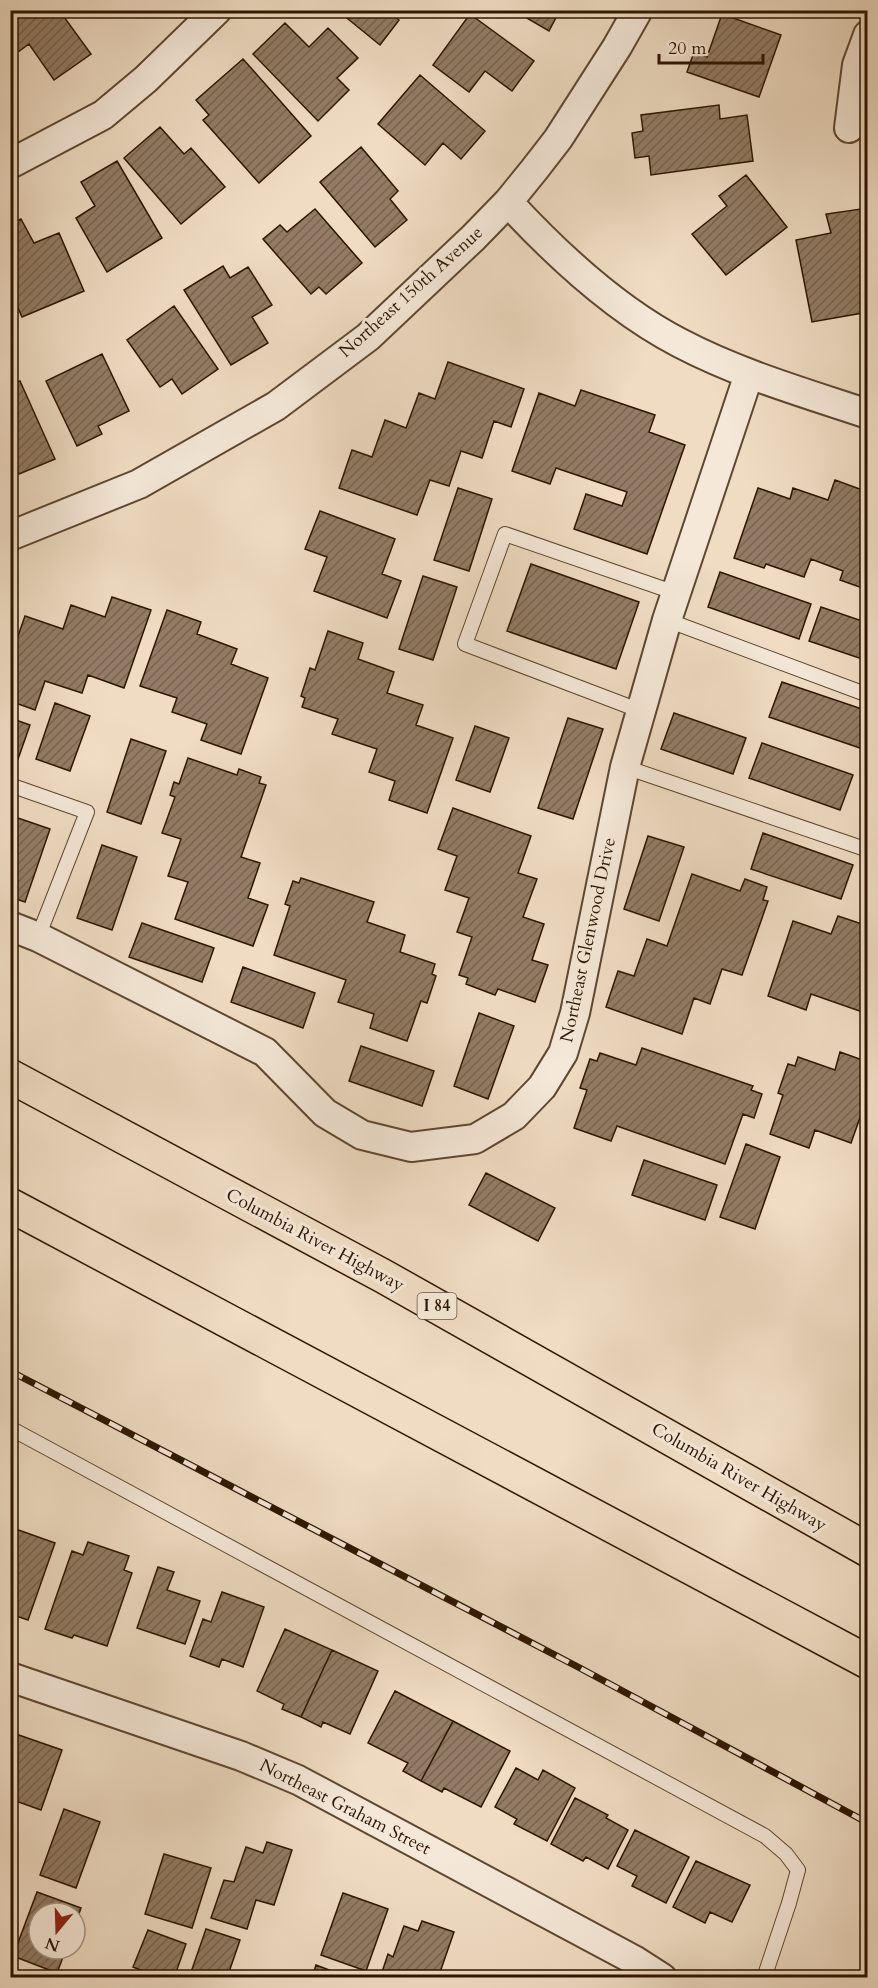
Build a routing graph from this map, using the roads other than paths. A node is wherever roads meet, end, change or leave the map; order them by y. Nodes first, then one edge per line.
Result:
1 (217, 10) edge
2 (638, 10) edge
3 (867, 35) edge
4 (849, 128) dead end
5 (10, 164) edge
6 (508, 202) junction
7 (749, 374) junction
8 (867, 414) edge
9 (10, 536) edge
10 (676, 593) junction
11 (667, 620) junction
12 (867, 695) edge
13 (641, 711) junction
14 (625, 766) junction
15 (10, 785) edge
16 (867, 850) edge
17 (10, 926) edge
18 (38, 937) junction
19 (10, 1076) edge
20 (10, 1204) edge
21 (10, 1428) edge
22 (863, 1547) edge
23 (867, 1662) edge
24 (10, 1677) edge
25 (662, 1977) edge
26 (764, 1977) edge

1 - 5 street
2 - 6 street, Northeast 150th Avenue
3 - 4 street
6 - 7 street
6 - 9 street, Northeast 150th Avenue
7 - 8 street
7 - 10 street, Northeast Glenwood Drive
10 - 11 street, Northeast Glenwood Drive
10 - 13 lane
11 - 12 lane
11 - 13 street, Northeast Glenwood Drive
13 - 14 street, Northeast Glenwood Drive
14 - 16 lane
14 - 18 street, Northeast Glenwood Drive
15 - 18 lane
17 - 18 street, Northeast Glenwood Drive
19 - 22 highway, Columbia River Highway / I 84
20 - 23 highway
21 - 26 lane
24 - 25 street, Northeast Graham Street

